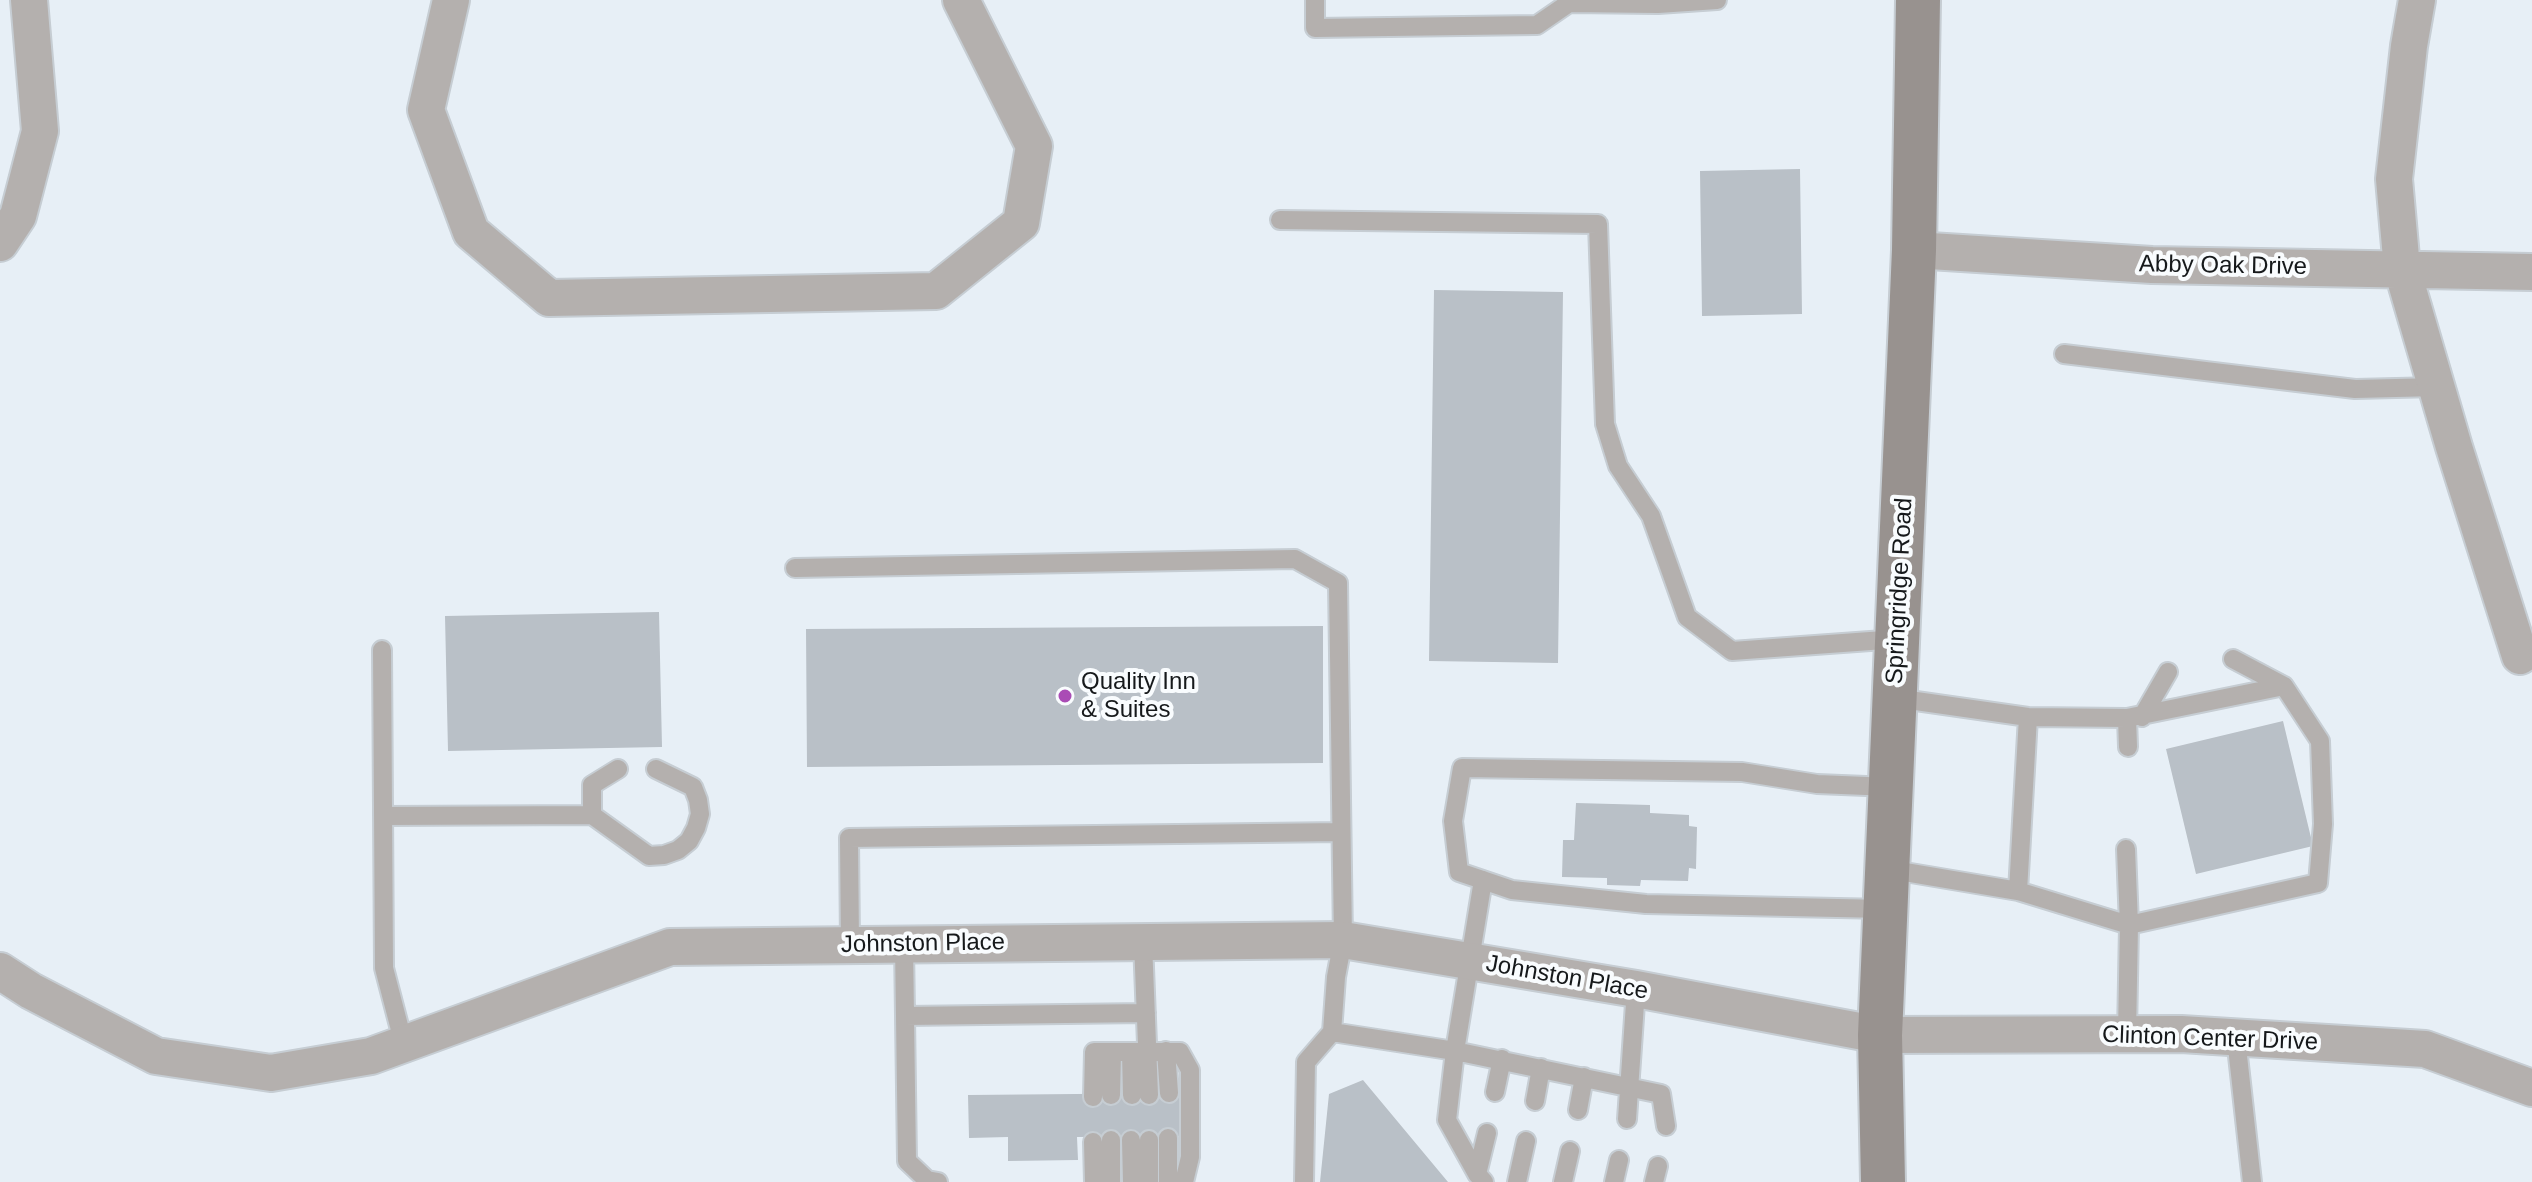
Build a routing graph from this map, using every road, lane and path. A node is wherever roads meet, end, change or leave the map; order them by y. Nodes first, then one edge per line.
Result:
1 (29, 0) edge
2 (451, 0) edge
3 (961, 0) edge
4 (1315, 0) edge
5 (1717, 0) edge
6 (1918, 0) edge
7 (2417, 0) edge
8 (1688, 1) edge
9 (1280, 220) dead end
10 (0, 243) edge
11 (1914, 250) junction
12 (2402, 269) junction
13 (2532, 272) edge
14 (2064, 354) dead end
15 (2437, 387) junction
16 (795, 568) dead end
17 (1898, 639) junction
18 (382, 650) dead end
19 (2520, 656) dead end
20 (2233, 659) dead end
21 (2168, 672) dead end
22 (2284, 686) junction
23 (1895, 698) junction
24 (2028, 717) junction
25 (2134, 718) junction
26 (2128, 747) dead end
27 (618, 769) dead end
28 (656, 769) dead end
29 (1891, 787) junction
30 (592, 815) junction
31 (383, 816) junction
32 (1341, 832) junction
33 (2126, 849) dead end
34 (1483, 880) junction
35 (1886, 889) junction
36 (2018, 891) junction
37 (2129, 925) junction
38 (1343, 940) junction
39 (1143, 942) junction
40 (904, 944) junction
41 (850, 945) junction
42 (1470, 961) junction
43 (0, 971) edge
44 (1636, 989) junction
45 (1146, 1013) junction
46 (905, 1016) junction
47 (1332, 1032) junction
48 (2127, 1034) junction
49 (1880, 1035) junction
50 (2236, 1038) junction
51 (404, 1045) junction
52 (1455, 1051) junction
53 (1140, 1052) junction
54 (1502, 1059) junction
55 (1541, 1068) junction
56 (1584, 1077) junction
57 (1631, 1087) junction
58 (2532, 1088) edge
59 (1495, 1092) dead end
60 (1169, 1093) dead end
61 (1140, 1095) dead end
62 (1102, 1096) dead end
63 (1535, 1101) dead end
64 (1578, 1110) dead end
65 (1627, 1119) dead end
66 (1666, 1126) dead end
67 (1487, 1133) dead end
68 (1168, 1138) dead end
69 (1526, 1141) dead end
70 (1570, 1151) dead end
71 (1619, 1160) dead end
72 (1481, 1178) edge
73 (938, 1182) edge
74 (1094, 1182) edge
75 (1111, 1182) edge
76 (1132, 1182) edge
77 (1149, 1182) edge
78 (1168, 1182) edge
79 (1184, 1182) edge
80 (1304, 1182) edge
81 (1517, 1182) edge
82 (1563, 1182) edge
83 (1614, 1182) edge
84 (1883, 1182) edge
85 (2252, 1182) edge

1 - 10 street
2 - 3 street
4 - 8 lane
5 - 8 lane
6 - 11 main road, Springridge Road
7 - 12 street
9 - 17 lane
11 - 12 street, Abby Oak Drive
11 - 17 main road, Springridge Road
12 - 13 street, Abby Oak Drive
12 - 15 street
14 - 15 lane
15 - 19 street
16 - 32 lane
17 - 23 main road, Springridge Road
18 - 31 lane
20 - 22 lane
21 - 25 lane
22 - 25 lane
22 - 37 lane
23 - 24 lane
23 - 29 main road, Springridge Road
24 - 25 lane
24 - 36 lane
25 - 26 lane
27 - 30 lane
28 - 30 lane
29 - 34 lane
29 - 35 main road, Springridge Road
30 - 31 lane
31 - 51 lane
32 - 38 lane
32 - 41 lane
33 - 37 lane
34 - 35 lane
34 - 42 lane
35 - 36 lane
35 - 49 main road, Springridge Road
36 - 37 lane
37 - 48 lane
38 - 39 street, Johnston Place
38 - 42 street, Johnston Place
38 - 47 lane
39 - 40 street, Johnston Place
39 - 45 lane
40 - 41 street, Johnston Place
40 - 46 lane
41 - 51 street, Johnston Place
42 - 44 street, Johnston Place
42 - 52 lane
43 - 51 street, Johnston Place
44 - 49 street, Johnston Place
44 - 57 lane
45 - 46 lane
45 - 53 lane
46 - 73 lane
47 - 52 lane
47 - 80 lane
48 - 49 street, Clinton Center Drive
48 - 50 street, Clinton Center Drive
49 - 84 main road, Springridge Road
50 - 58 street, Clinton Center Drive
50 - 85 lane
52 - 54 lane
52 - 72 lane
53 - 60 lane
53 - 61 lane
53 - 62 lane
53 - 79 lane
54 - 55 lane
54 - 59 lane
55 - 56 lane
55 - 63 lane
56 - 57 lane
56 - 64 lane
57 - 65 lane
57 - 66 lane
67 - 72 lane
68 - 78 lane
69 - 81 lane
70 - 82 lane
71 - 83 lane
72 - 81 lane
74 - 75 lane
76 - 77 lane

